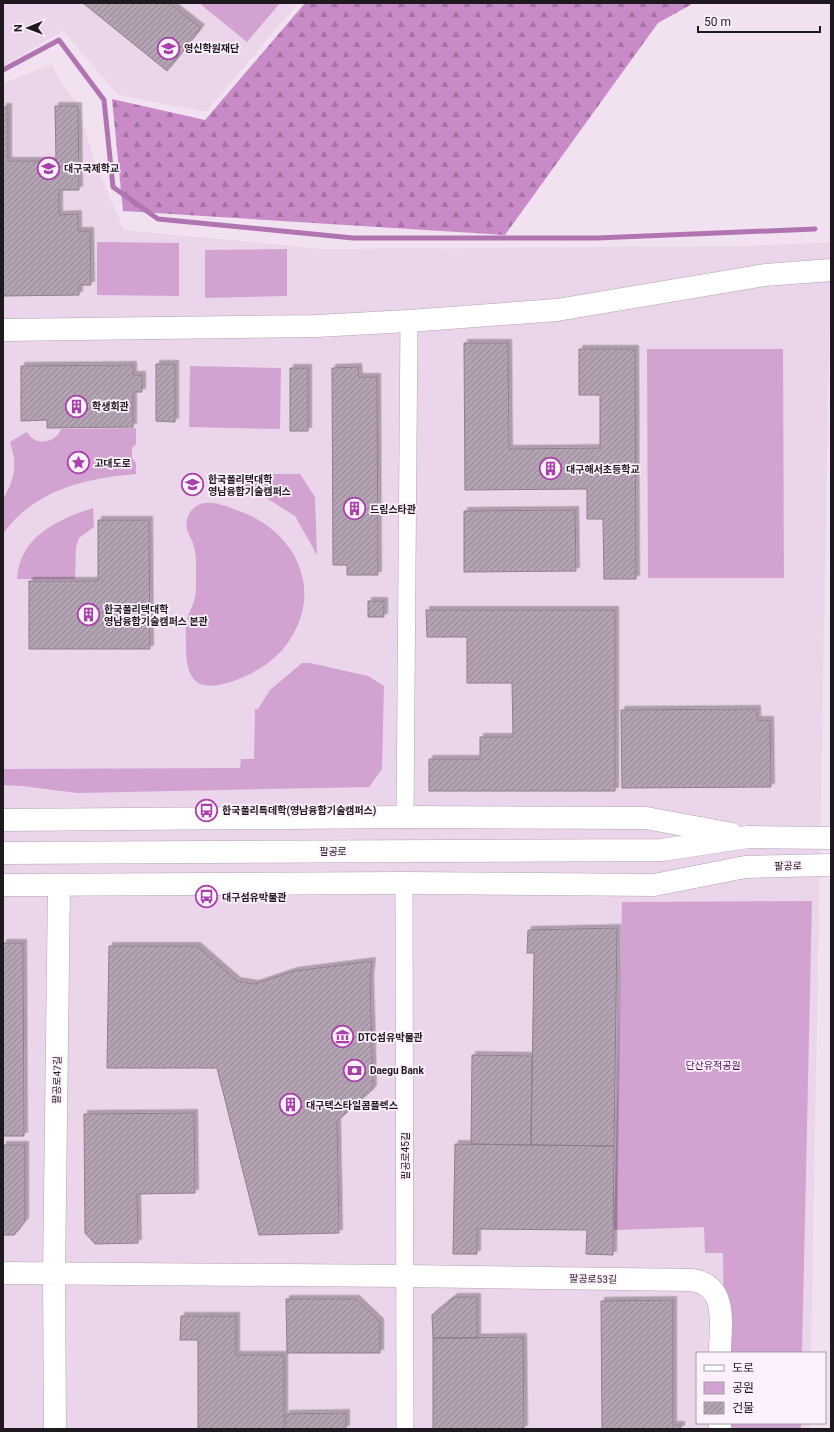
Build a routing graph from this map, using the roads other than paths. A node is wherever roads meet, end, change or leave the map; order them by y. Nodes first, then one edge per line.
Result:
1 (831, 270) edge
2 (409, 321) junction
3 (3, 330) edge
4 (405, 817) junction
5 (3, 820) edge
6 (748, 837) junction
7 (831, 838) edge
8 (662, 850) junction
9 (3, 853) edge
10 (831, 865) edge
11 (745, 867) junction
12 (404, 883) junction
13 (3, 885) edge
14 (60, 885) junction
15 (3, 1274) edge
16 (54, 1274) junction
17 (406, 1276) junction
18 (720, 1352) edge
19 (55, 1429) edge
20 (405, 1429) edge

1 - 2 main road
2 - 3 main road
2 - 4 street
4 - 5 main road
4 - 6 main road
6 - 7 main road
6 - 8 main road
8 - 9 main road, 팔공로
8 - 11 main road
10 - 11 main road, 팔공로
11 - 12 main road
12 - 14 main road
12 - 17 street, 팔공로45길
13 - 14 main road
14 - 16 main road, 팔공로47길
15 - 16 main road
16 - 17 main road, 팔공로53길
16 - 19 main road, 팔공로47길
17 - 18 main road, 팔공로53길
17 - 20 street, 팔공로45길

